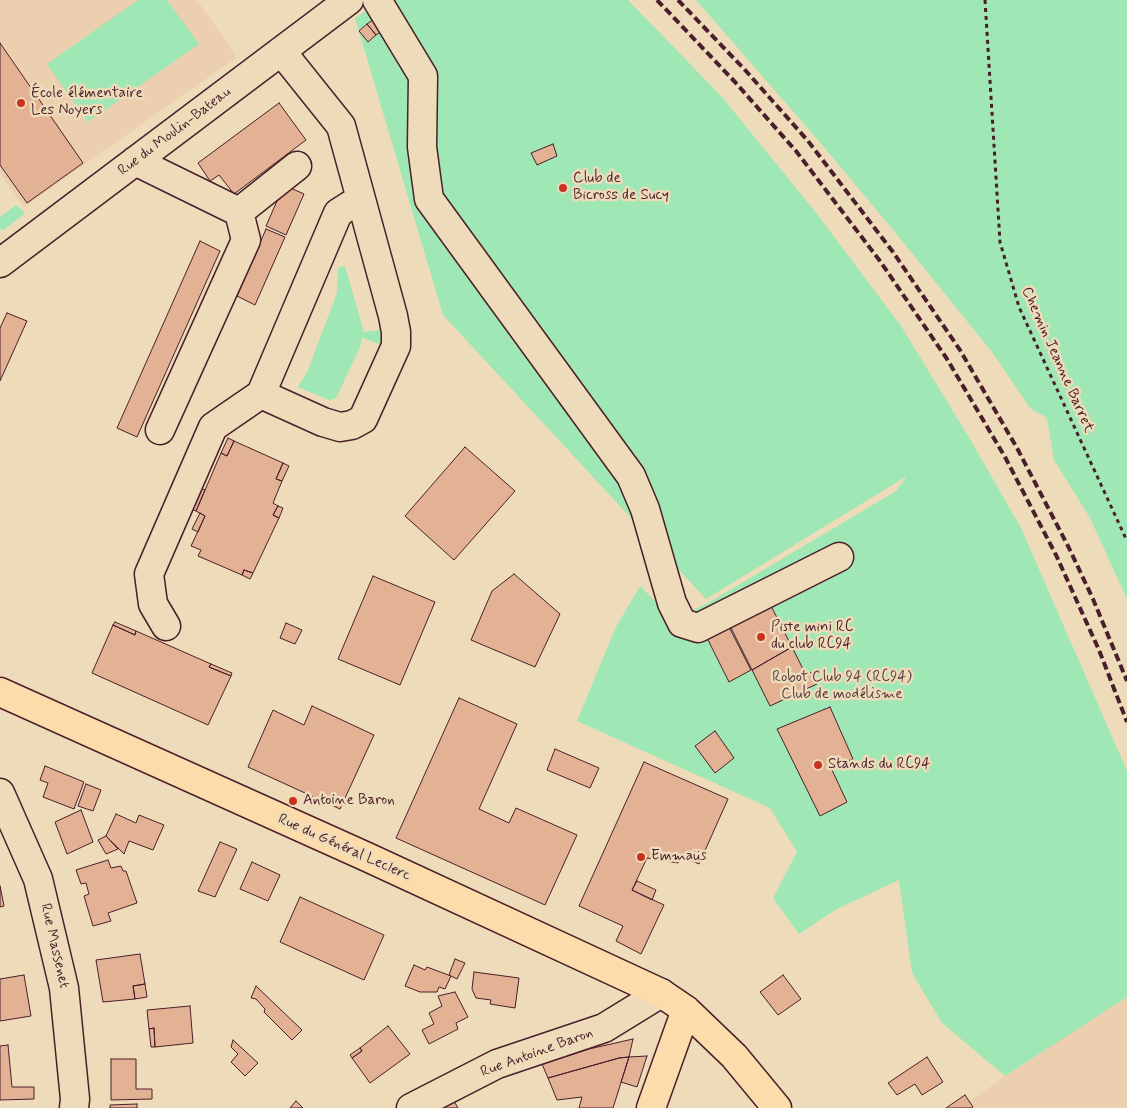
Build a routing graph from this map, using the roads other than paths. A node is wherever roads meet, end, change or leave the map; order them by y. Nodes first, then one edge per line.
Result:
1 (349, 0) edge
2 (377, 0) edge
3 (282, 51) junction
4 (135, 161) junction
5 (297, 166) dead end
6 (360, 199) junction
7 (240, 212) junction
8 (0, 263) edge
9 (261, 394) junction
10 (160, 430) dead end
11 (839, 556) dead end
12 (166, 626) dead end
13 (0, 692) edge
14 (0, 793) edge
15 (661, 993) junction
16 (686, 1010) junction
17 (74, 1108) edge
18 (411, 1108) edge
19 (652, 1108) edge
20 (777, 1108) edge

1 - 3 street, Rue du Moulin-Bateau
2 - 11 street
3 - 4 street, Rue du Moulin-Bateau
3 - 6 street
4 - 7 street
4 - 8 street, Rue du Moulin-Bateau
5 - 7 street
6 - 9 street
6 - 9 street
7 - 10 street
9 - 12 street
13 - 15 main road, Rue du Général Leclerc
14 - 17 street, Rue Massenet
15 - 16 main road, Rue du Général Leclerc
15 - 18 street, Rue Antoine Baron
16 - 19 main road
16 - 20 main road, Rue du Général Leclerc

